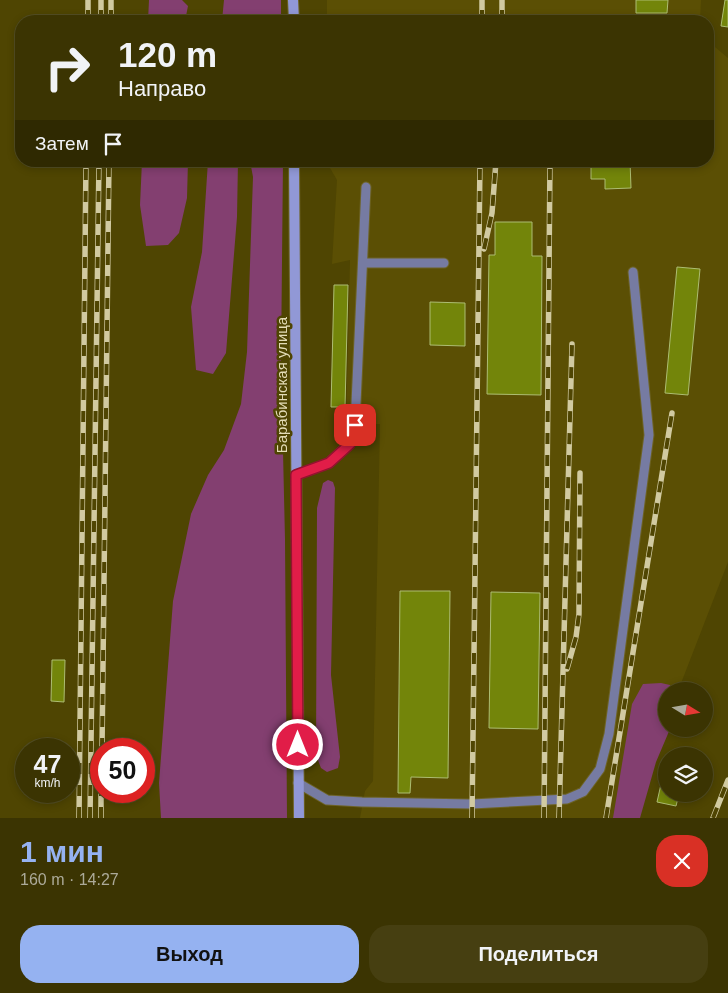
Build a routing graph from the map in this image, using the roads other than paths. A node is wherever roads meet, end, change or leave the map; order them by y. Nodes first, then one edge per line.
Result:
1 (294, 0) edge
2 (294, 15) edge
3 (294, 167) edge
4 (366, 187) dead end
5 (363, 263) junction
6 (444, 263) dead end
7 (633, 272) dead end
8 (296, 475) junction
9 (298, 783) junction
10 (299, 818) edge

1 - 2 main road
3 - 8 main road, Барабинская улица
4 - 5 lane
5 - 6 lane
5 - 8 lane
7 - 9 lane
8 - 9 main road, Барабинская улица
9 - 10 main road, Барабинская улица

